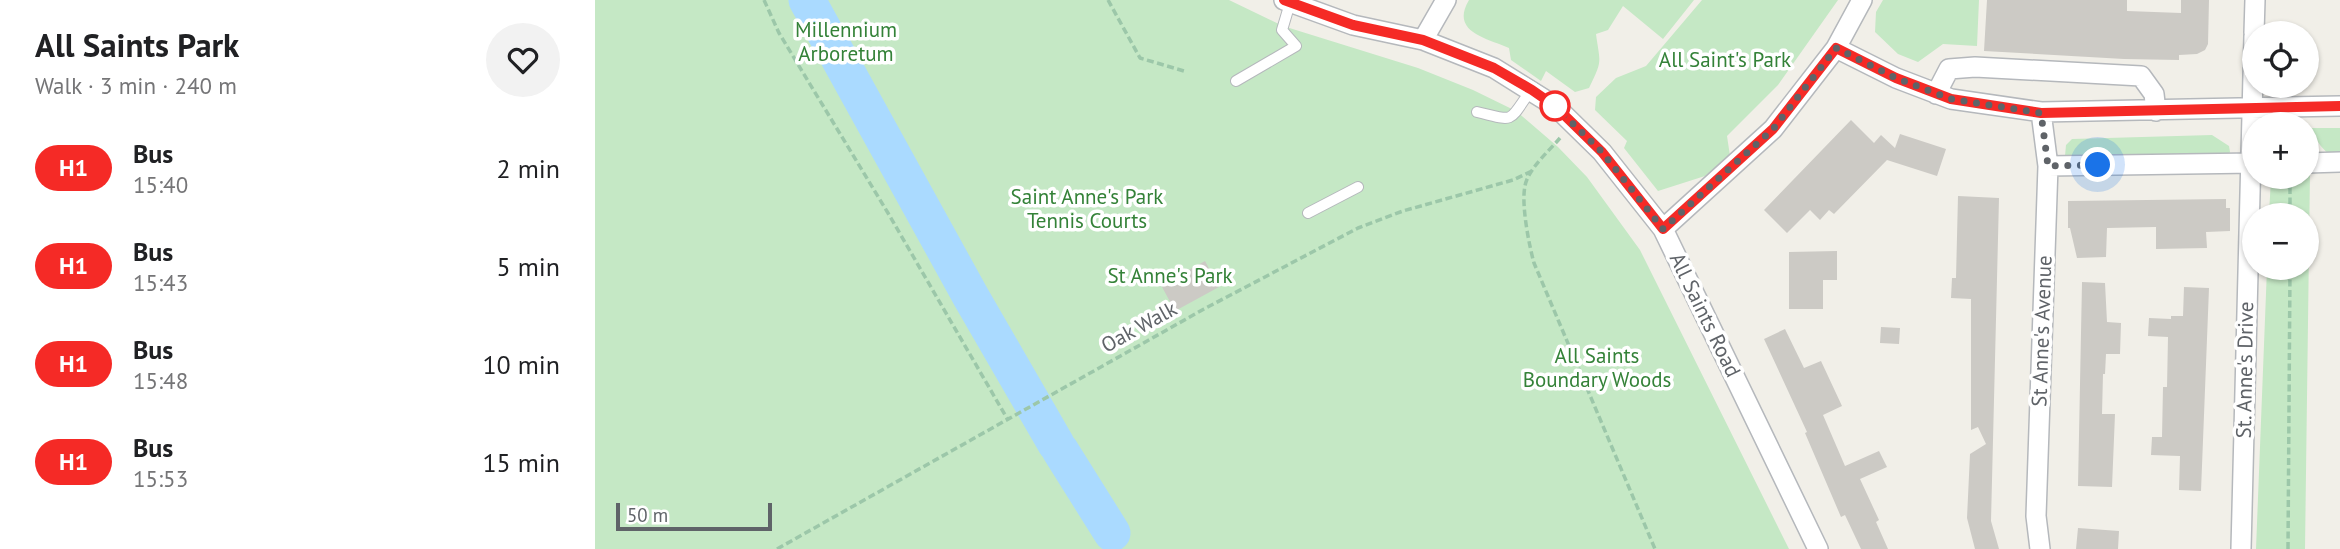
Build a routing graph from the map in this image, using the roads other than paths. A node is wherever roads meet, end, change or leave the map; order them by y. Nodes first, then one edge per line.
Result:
1 (1446, 0) edge
2 (1862, 0) edge
3 (2255, 0) edge
4 (1287, 1) edge
5 (2254, 21) edge
6 (1423, 40) junction
7 (1836, 48) junction
8 (1236, 81) dead end
9 (1532, 90) junction
10 (1936, 94) junction
11 (2252, 98) edge
12 (2340, 106) edge
13 (2252, 108) junction
14 (2156, 111) junction
15 (1477, 112) dead end
16 (2252, 112) edge
17 (2041, 113) junction
18 (2340, 162) edge
19 (2242, 163) edge
20 (2319, 163) edge
21 (2048, 166) junction
22 (1358, 187) dead end
23 (2251, 189) edge
24 (1308, 213) dead end
25 (1663, 229) junction
26 (1818, 549) edge
27 (2040, 549) edge
28 (2241, 549) edge

1 - 6 street
2 - 7 street
3 - 5 street, St. Anne's Drive
4 - 6 street, All Saints Road
4 - 8 lane
6 - 9 street, All Saints Road
7 - 10 street
7 - 25 street
9 - 15 lane
9 - 25 street, All Saints Road
10 - 14 street
10 - 17 street
11 - 13 street, St. Anne's Drive
12 - 13 street
13 - 14 street
13 - 16 street, St. Anne's Drive
14 - 17 street
17 - 21 street, St Anne's Avenue
18 - 20 street
19 - 21 street
21 - 27 street, St Anne's Avenue
22 - 24 lane
23 - 28 street, St. Anne's Drive
25 - 26 street, All Saints Road

